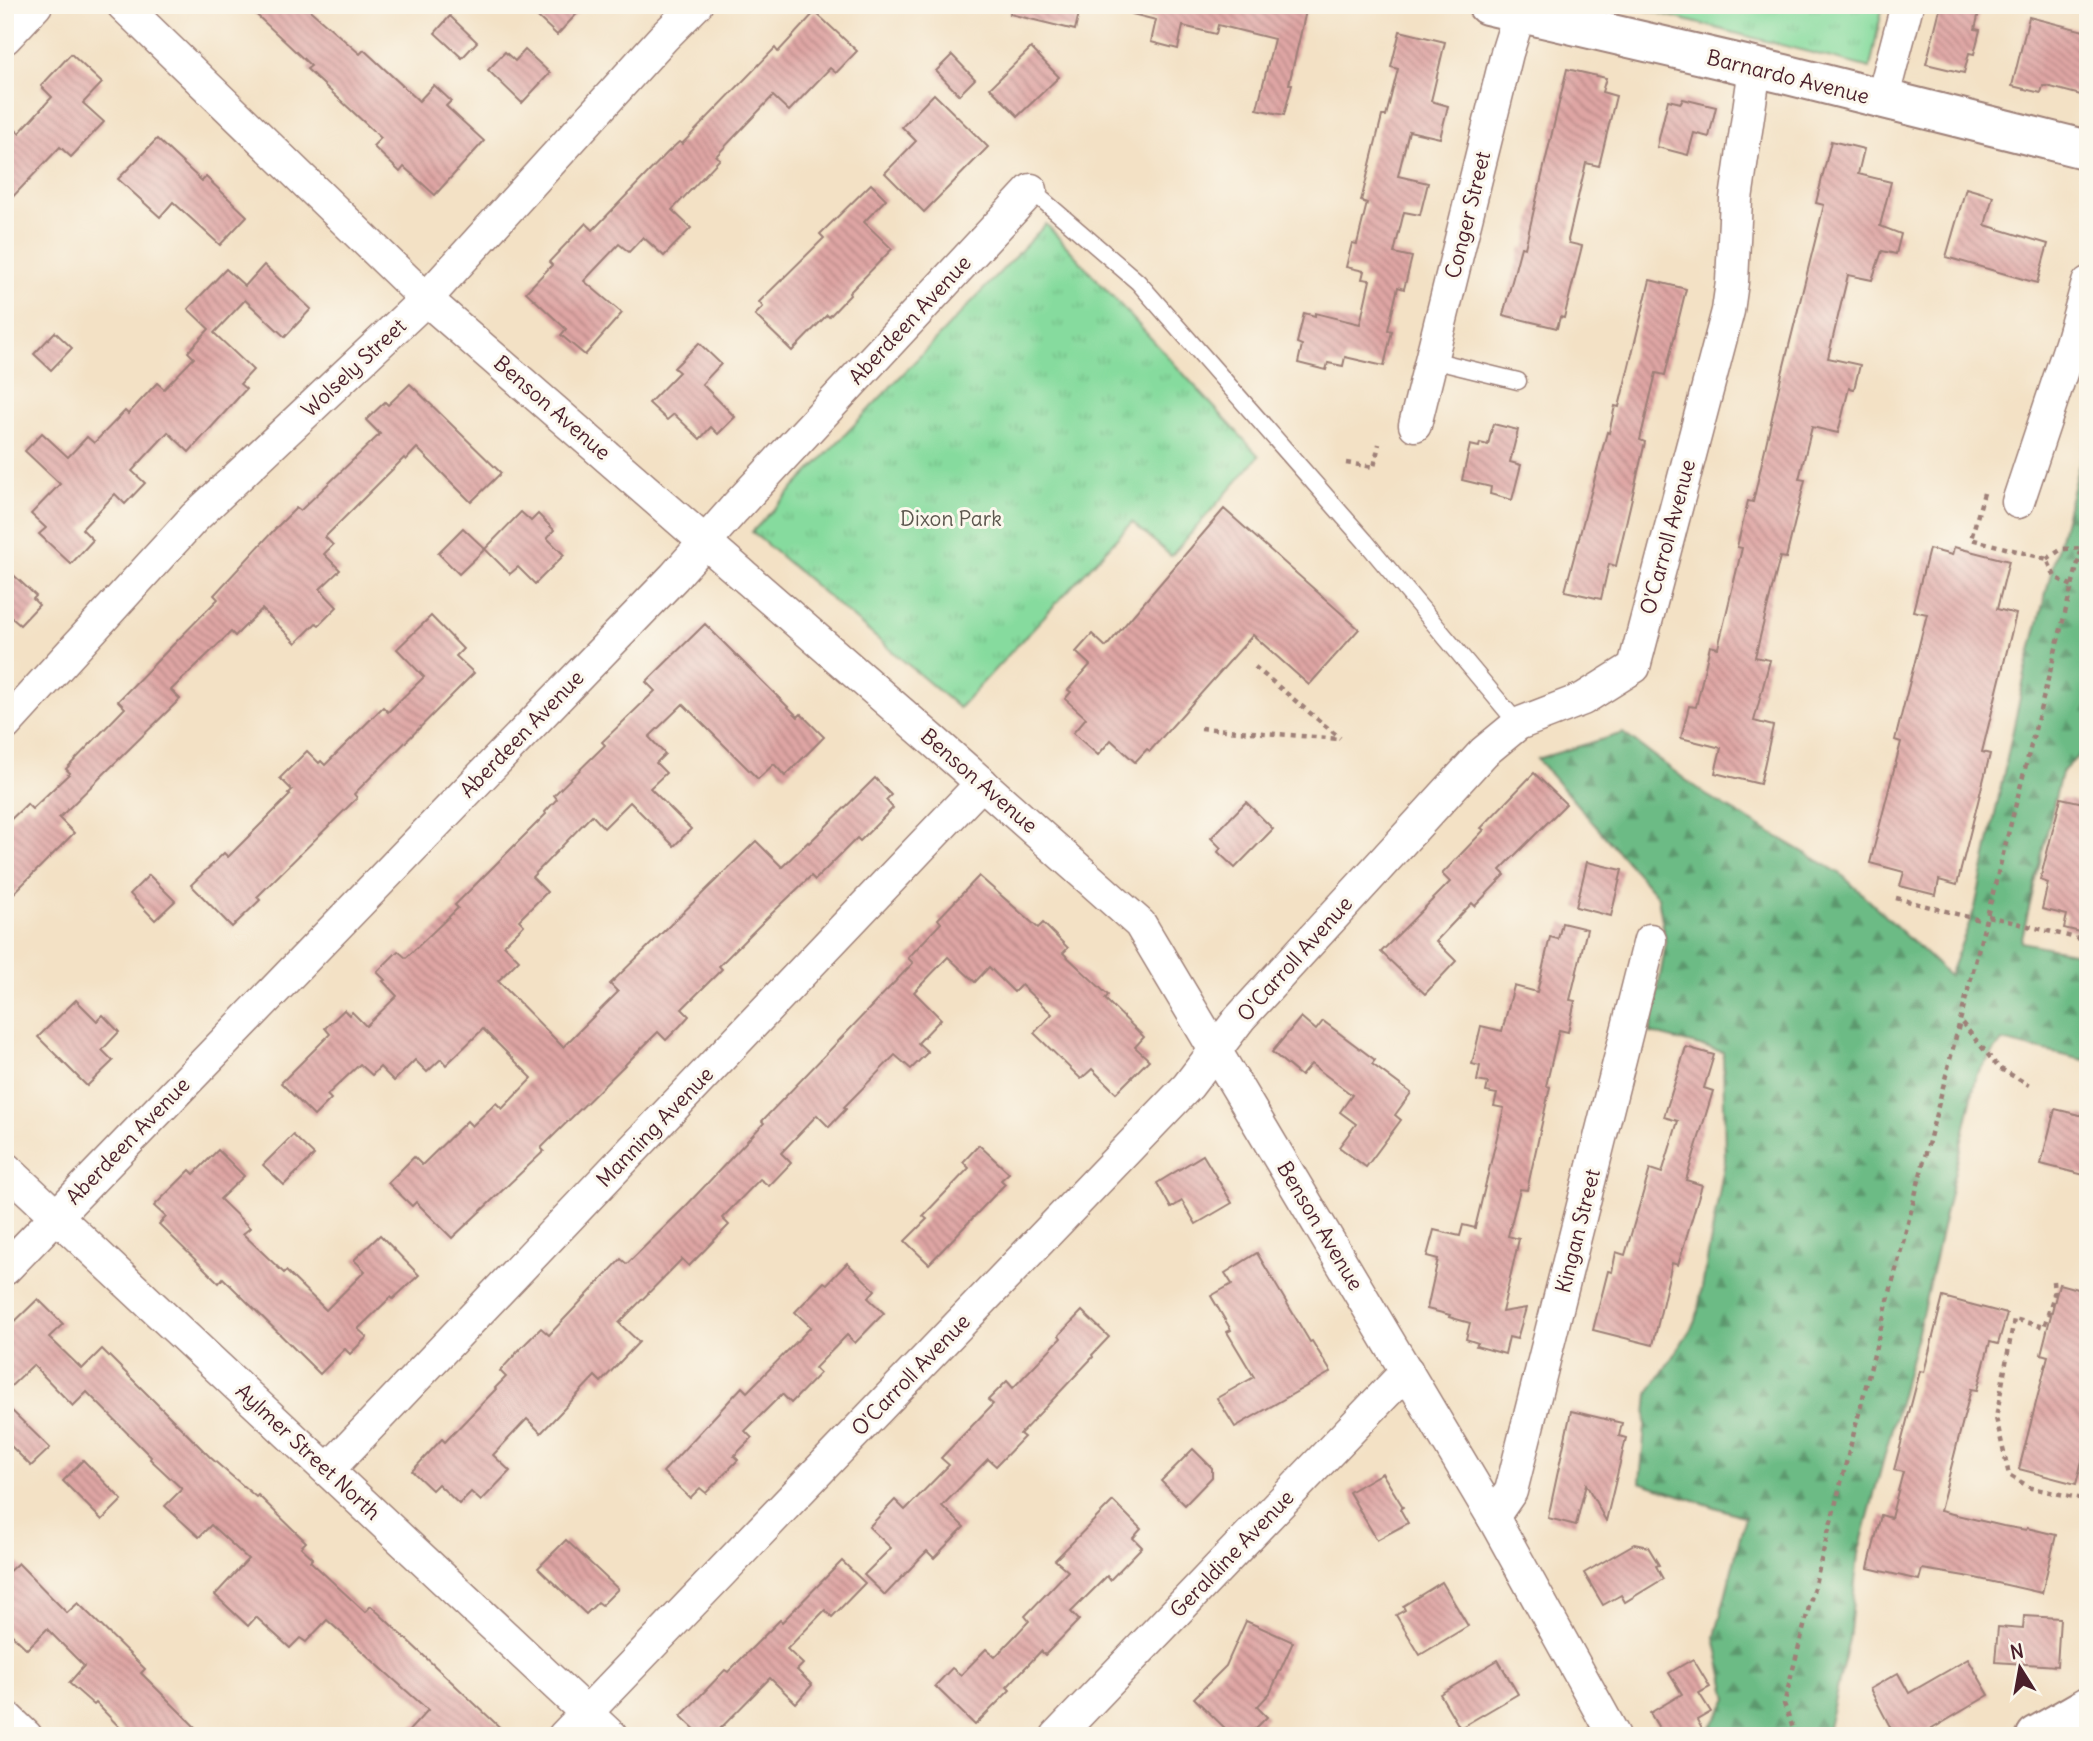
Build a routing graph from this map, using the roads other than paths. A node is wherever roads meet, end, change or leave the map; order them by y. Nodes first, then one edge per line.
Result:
1 (36, 5) edge
2 (123, 5) edge
3 (696, 5) edge
4 (1908, 5) edge
5 (1509, 8) edge
6 (5, 37) edge
7 (1755, 68) junction
8 (1882, 100) junction
9 (2088, 150) edge
10 (1031, 190) joint
11 (2088, 283) edge
12 (426, 299) junction
13 (1432, 360) junction
14 (1518, 381) dead end
15 (1415, 425) dead end
16 (2018, 502) dead end
17 (706, 542) junction
18 (1518, 724) junction
19 (5, 725) edge
20 (982, 783) junction
21 (1650, 940) dead end
22 (1216, 1052) junction
23 (5, 1168) edge
24 (56, 1216) junction
25 (5, 1269) edge
26 (1407, 1371) junction
27 (328, 1470) junction
28 (1493, 1517) junction
29 (2088, 1706) edge
30 (586, 1713) junction
31 (5, 1716) edge
32 (26, 1736) edge
33 (564, 1736) edge
34 (611, 1736) edge
35 (1057, 1736) edge
36 (1615, 1736) edge
37 (2036, 1736) edge

1 - 6 street
2 - 12 street, Benson Avenue
3 - 12 street, Wolsely Street
4 - 8 street
5 - 7 street, Barnardo Avenue
5 - 13 street, Conger Street
7 - 8 street, Barnardo Avenue
7 - 18 street, O'Carroll Avenue
8 - 9 street, Barnardo Avenue
10 - 17 street, Aberdeen Avenue
10 - 18 lane
11 - 16 street
12 - 17 street, Benson Avenue
12 - 19 street, Wolsely Street
13 - 14 lane
13 - 15 street, Conger Street
17 - 20 street, Benson Avenue
17 - 24 street, Aberdeen Avenue
18 - 22 street, O'Carroll Avenue
20 - 22 street, Benson Avenue
20 - 27 street, Manning Avenue
21 - 28 street, Kingan Street
22 - 26 street, Benson Avenue
22 - 30 street, O'Carroll Avenue
23 - 24 street, Aylmer Street North
24 - 25 street, Aberdeen Avenue
24 - 27 street, Aylmer Street North
26 - 28 street, Benson Avenue
26 - 35 street, Geraldine Avenue
27 - 30 street, Aylmer Street North
28 - 36 street, Benson Avenue
29 - 37 street
30 - 33 street, O'Carroll Avenue
30 - 34 street, Aylmer Street North
31 - 32 street

